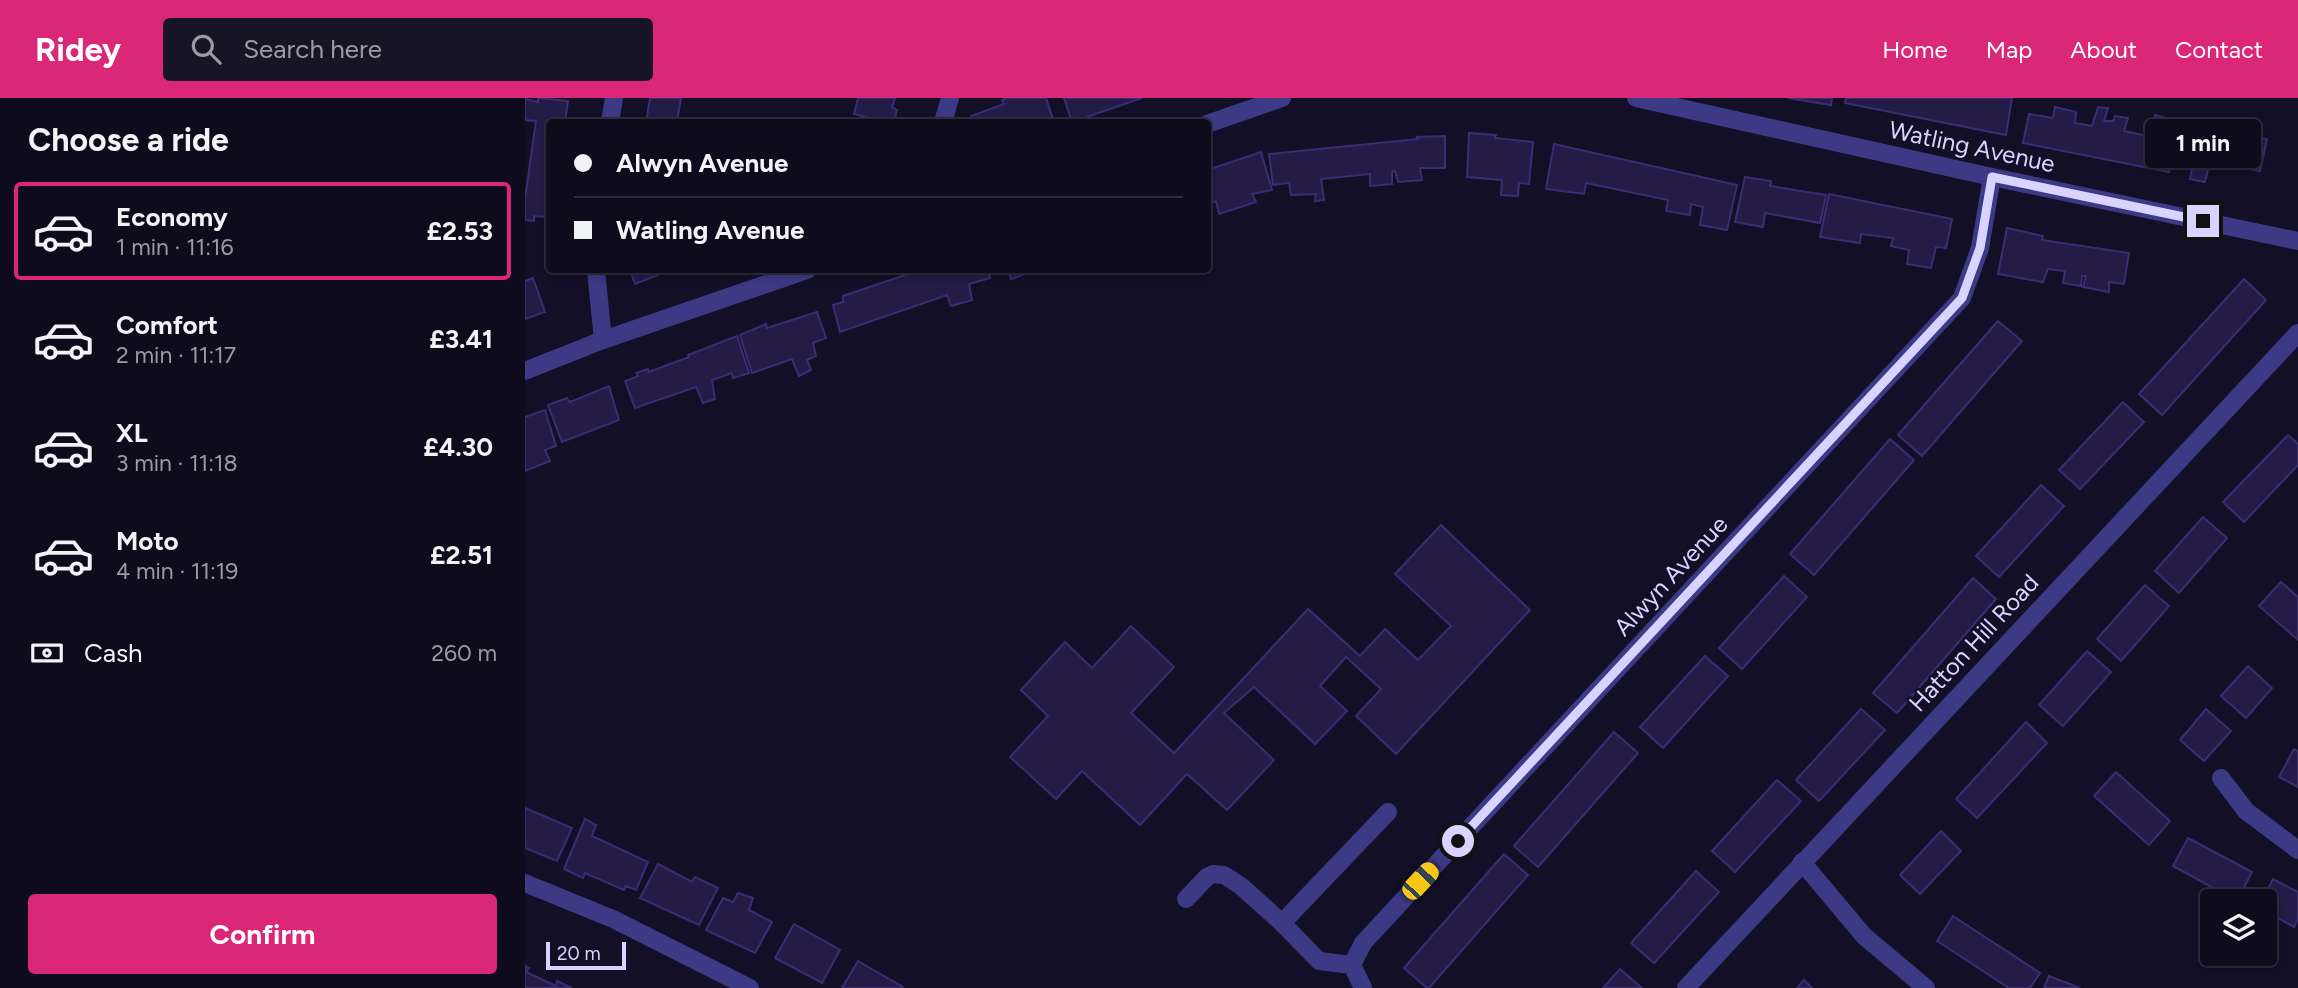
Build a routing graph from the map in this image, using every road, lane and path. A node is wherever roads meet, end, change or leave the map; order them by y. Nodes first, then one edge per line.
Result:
1 (614, 98) edge
2 (950, 98) edge
3 (1282, 98) edge
4 (1636, 98) edge
5 (610, 119) edge
6 (944, 119) edge
7 (1211, 123) edge
8 (1992, 177) junction
9 (2298, 241) edge
10 (596, 273) edge
11 (798, 273) edge
12 (2298, 333) edge
13 (603, 340) junction
14 (525, 371) edge
15 (2221, 778) dead end
16 (1388, 812) dead end
17 (2298, 850) edge
18 (1802, 862) junction
19 (525, 883) edge
20 (1186, 899) dead end
21 (1282, 923) junction
22 (1352, 965) junction
23 (750, 988) edge
24 (1363, 988) edge
25 (1686, 988) edge
26 (1926, 988) edge

1 - 5 street
2 - 6 street
3 - 7 street
4 - 8 street, Watling Avenue
8 - 9 street, Watling Avenue
8 - 22 street, Alwyn Avenue
10 - 13 street
11 - 13 street
12 - 18 street, Hatton Hill Road
13 - 14 street
15 - 17 street
16 - 21 street
18 - 25 street, Hatton Hill Road
18 - 26 street
19 - 23 street
20 - 21 street
21 - 22 street
22 - 24 street

